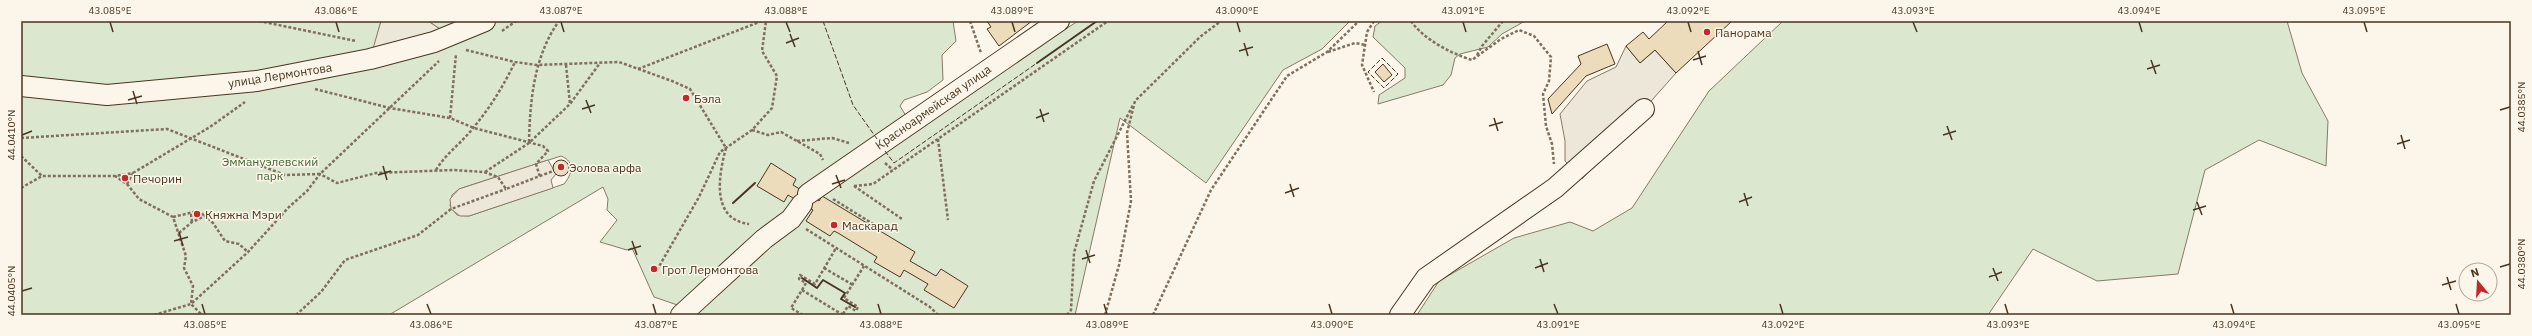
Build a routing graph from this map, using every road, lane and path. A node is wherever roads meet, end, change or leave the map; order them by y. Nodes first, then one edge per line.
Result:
1 (259, 21) edge
2 (485, 21) edge
3 (559, 21) edge
4 (762, 21) edge
5 (766, 21) edge
6 (970, 21) edge
7 (1058, 21) edge
8 (1108, 21) edge
9 (1221, 21) edge
10 (1359, 21) edge
11 (1374, 21) edge
12 (1411, 21) edge
13 (1503, 21) edge
14 (364, 43) dead end
15 (1366, 45) junction
16 (457, 47) dead end
17 (464, 49) dead end
18 (1327, 52) junction
19 (1476, 57) junction
20 (442, 59) dead end
21 (515, 62) junction
22 (601, 62) junction
23 (537, 65) junction
24 (566, 65) junction
25 (638, 69) junction
26 (987, 70) junction
27 (21, 86) edge
28 (312, 89) dead end
29 (1374, 92) dead end
30 (247, 101) dead end
31 (1135, 101) junction
32 (570, 104) junction
33 (390, 108) junction
34 (1644, 109) dead end
35 (450, 118) junction
36 (474, 128) junction
37 (752, 130) junction
38 (21, 138) edge
39 (191, 138) junction
40 (938, 139) junction
41 (796, 141) junction
42 (529, 143) junction
43 (726, 148) junction
44 (820, 154) dead end
45 (866, 155) junction
46 (21, 156) edge
47 (436, 170) junction
48 (553, 171) dead end
49 (484, 172) junction
50 (132, 173) junction
51 (320, 174) junction
52 (42, 176) junction
53 (115, 176) junction
54 (540, 177) junction
55 (127, 184) junction
56 (864, 185) dead end
57 (854, 186) dead end
58 (21, 188) edge
59 (1555, 188) junction
60 (506, 189) junction
61 (807, 203) junction
62 (191, 214) junction
63 (173, 216) junction
64 (205, 216) junction
65 (902, 219) dead end
66 (948, 220) dead end
67 (192, 222) junction
68 (749, 224) dead end
69 (878, 227) dead end
70 (178, 233) junction
71 (836, 248) junction
72 (248, 252) junction
73 (864, 266) junction
74 (824, 268) junction
75 (657, 270) dead end
76 (852, 285) junction
77 (802, 290) junction
78 (191, 304) junction
79 (154, 315) edge
80 (202, 315) edge
81 (296, 315) edge
82 (681, 315) edge
83 (803, 315) edge
84 (843, 315) edge
85 (938, 315) edge
86 (1067, 315) edge
87 (1105, 315) edge
88 (1153, 315) edge
89 (1400, 315) edge

1 - 14 path
2 - 27 street, улица Лермонтова
3 - 23 path
4 - 25 path
5 - 37 path
6 - 26 path
7 - 26 street, Красноармейская улица
8 - 40 path
9 - 31 path
10 - 18 path
11 - 15 path
12 - 19 path
13 - 19 path
15 - 18 path
15 - 29 path
16 - 35 path
17 - 21 path
18 - 88 path
19 - 59 path
20 - 33 path
21 - 23 path
21 - 36 path
22 - 24 path
22 - 25 path
22 - 32 path
23 - 24 path
23 - 42 path
24 - 32 path
25 - 43 path
26 - 45 street, Красноармейская улица
28 - 33 path
30 - 39 path
31 - 86 path
31 - 87 path
32 - 42 path
33 - 35 path
33 - 51 path
34 - 59 street
35 - 36 path
36 - 42 path
36 - 47 path
37 - 41 path
37 - 43 path
38 - 39 path
39 - 50 path
39 - 51 path
40 - 56 path
40 - 66 path
41 - 44 path
41 - 45 path
42 - 49 path
42 - 54 path
43 - 68 path
43 - 75 path
45 - 61 street, Красноармейская улица
46 - 52 path
47 - 49 path
47 - 51 path
48 - 54 path
49 - 60 path
50 - 53 path
50 - 55 path
51 - 72 path
52 - 53 path
52 - 58 path
53 - 55 path
54 - 60 path
55 - 63 path
57 - 65 path
59 - 89 street
60 - 81 path
61 - 69 path
61 - 71 path
61 - 82 street, Красноармейская улица
62 - 63 path
62 - 64 path
62 - 67 path
63 - 70 path
64 - 67 path
64 - 72 path
67 - 70 path
70 - 78 path
71 - 73 path
71 - 74 path
72 - 78 path
73 - 76 path
73 - 85 path
74 - 76 path
74 - 77 path
76 - 84 path
77 - 83 path
77 - 84 path
78 - 79 path
78 - 80 path

